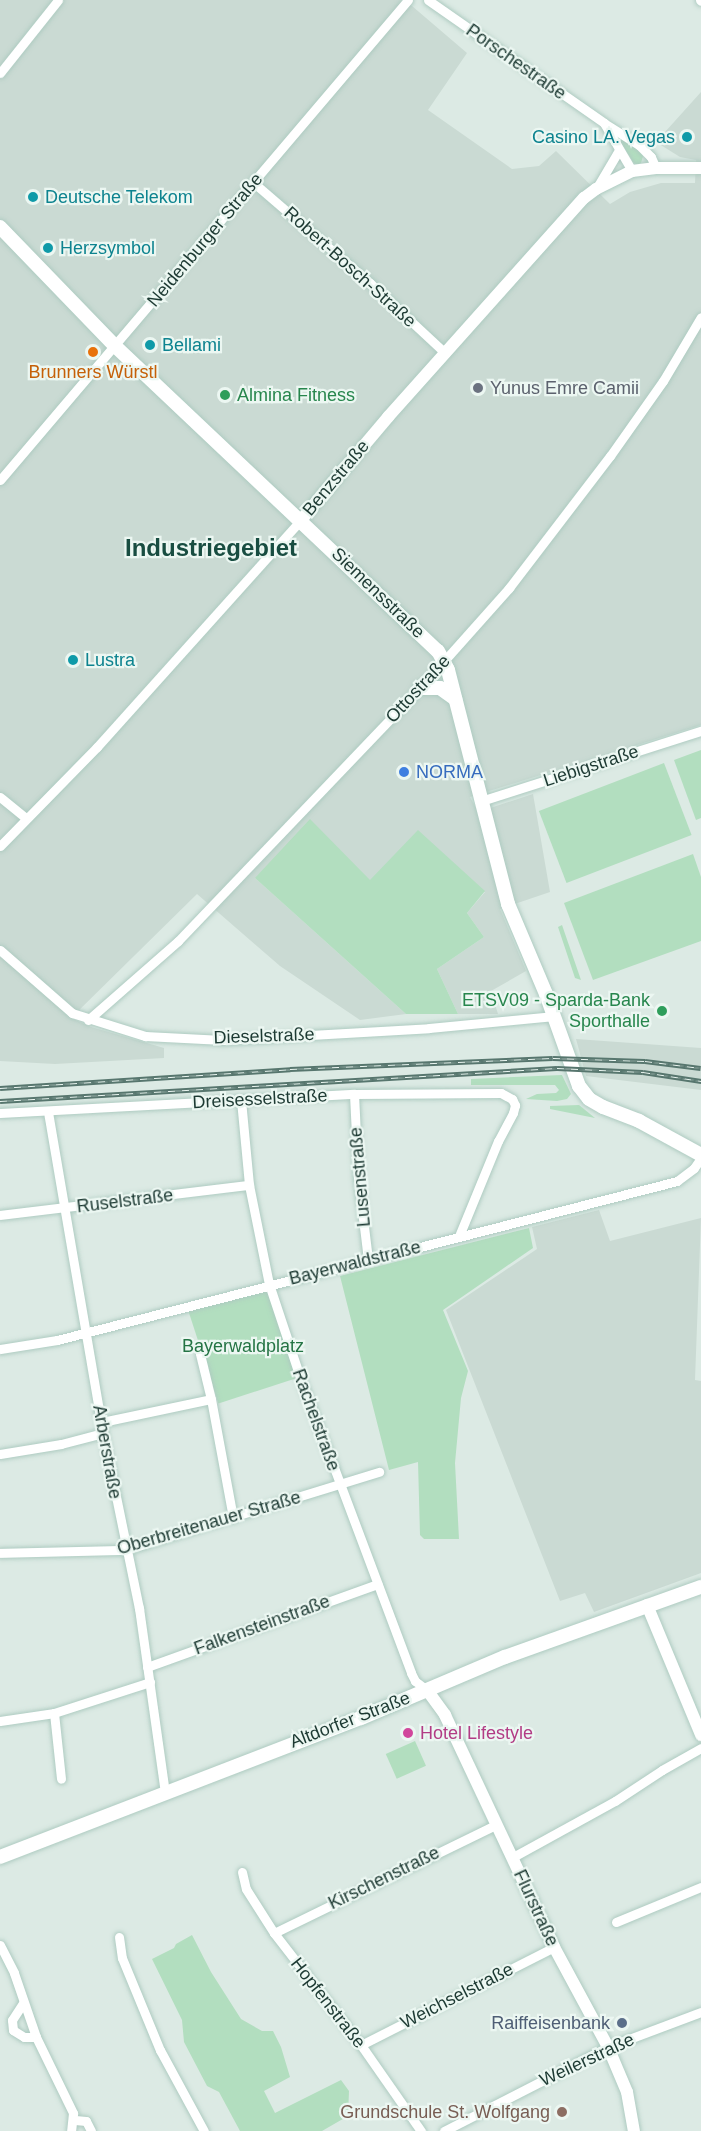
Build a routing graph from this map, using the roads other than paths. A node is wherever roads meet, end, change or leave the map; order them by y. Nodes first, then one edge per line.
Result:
1 (58, 0) edge
2 (408, 0) edge
3 (428, 0) edge
4 (0, 73) edge
5 (604, 123) junction
6 (619, 150) junction
7 (656, 168) junction
8 (701, 168) edge
9 (632, 171) junction
10 (254, 183) junction
11 (596, 189) junction
12 (0, 227) edge
13 (701, 317) edge
14 (115, 346) junction
15 (445, 353) junction
16 (0, 480) edge
17 (301, 520) junction
18 (444, 660) junction
19 (420, 688) junction
20 (455, 699) junction
21 (701, 731) edge
22 (0, 797) edge
23 (482, 801) junction
24 (25, 817) junction
25 (0, 846) edge
26 (0, 950) edge
27 (554, 1016) junction
28 (88, 1020) junction
29 (354, 1094) junction
30 (241, 1100) junction
31 (48, 1112) junction
32 (0, 1113) edge
33 (701, 1156) edge
34 (249, 1185) junction
35 (66, 1208) junction
36 (0, 1215) edge
37 (459, 1236) junction
38 (368, 1260) junction
39 (268, 1284) junction
40 (88, 1332) junction
41 (0, 1349) edge
42 (200, 1354) dead end
43 (211, 1399) junction
44 (102, 1422) junction
45 (103, 1433) junction
46 (0, 1455) edge
47 (379, 1472) dead end
48 (340, 1485) junction
49 (233, 1518) junction
50 (125, 1550) junction
51 (0, 1553) edge
52 (377, 1584) junction
53 (701, 1587) edge
54 (647, 1605) junction
55 (147, 1666) junction
56 (150, 1682) junction
57 (427, 1690) junction
58 (54, 1713) junction
59 (0, 1721) edge
60 (701, 1735) edge
61 (701, 1748) edge
62 (61, 1779) dead end
63 (165, 1793) junction
64 (495, 1825) junction
65 (0, 1857) edge
66 (513, 1857) junction
67 (242, 1872) dead end
68 (701, 1887) edge
69 (616, 1922) dead end
70 (274, 1933) junction
71 (119, 1937) dead end
72 (0, 1945) edge
73 (554, 1947) junction
74 (23, 2003) junction
75 (701, 2012) edge
76 (36, 2037) junction
77 (361, 2045) junction
78 (608, 2048) junction
79 (75, 2120) junction
80 (71, 2131) edge
81 (91, 2131) edge
82 (204, 2131) edge
83 (420, 2131) edge
84 (444, 2131) edge
85 (634, 2131) edge

1 - 4 street
2 - 10 street, Neidenburger Straße
3 - 5 street, Porschestraße
5 - 6 street, Porschestraße
5 - 7 street, Porschestraße
6 - 9 street, Porschestraße
6 - 11 street
7 - 8 street, Benzstraße
7 - 9 street, Benzstraße
9 - 11 street, Benzstraße
10 - 14 street, Neidenburger Straße
10 - 15 street, Robert-Bosch-Straße
11 - 15 street, Benzstraße
12 - 14 main road, Siemensstraße
13 - 18 street, Ottostraße
14 - 16 street, Neidenburger Straße
14 - 17 main road, Siemensstraße
15 - 17 street, Benzstraße
17 - 18 main road, Siemensstraße
17 - 24 street, Benzstraße
18 - 19 street, Ottostraße
18 - 20 main road, Siemensstraße
19 - 20 main road
19 - 28 street, Ottostraße
20 - 23 main road, Siemensstraße
21 - 23 street, Liebigstraße
22 - 24 street
23 - 27 main road, Siemensstraße
24 - 25 street, Benzstraße
26 - 28 street, Dieselstraße
27 - 28 street, Dieselstraße
27 - 33 main road, Siemensstraße
29 - 30 street, Dreisesselstraße
29 - 37 street, Dreisesselstraße
29 - 38 street, Lusenstraße
30 - 31 street, Dreisesselstraße
30 - 34 street, Rachelstraße
31 - 32 street, Dreisesselstraße
31 - 35 street, Arberstraße
33 - 37 street, Bayerwaldstraße
34 - 35 street, Ruselstraße
34 - 39 street, Rachelstraße
35 - 36 street, Ruselstraße
35 - 40 street, Arberstraße
37 - 38 street, Bayerwaldstraße
38 - 39 street, Bayerwaldstraße
39 - 40 street, Bayerwaldstraße
39 - 48 street, Rachelstraße
40 - 41 street, Bayerwaldstraße
40 - 44 street, Arberstraße
42 - 43 street
43 - 44 street
43 - 49 street
44 - 45 street, Arberstraße
45 - 46 street
45 - 50 street, Arberstraße
47 - 48 street, Oberbreitenauer Straße
48 - 49 street, Oberbreitenauer Straße
48 - 52 street, Rachelstraße
49 - 50 street, Oberbreitenauer Straße
50 - 51 street, Oberbreitenauer Straße
50 - 55 street, Arberstraße
52 - 55 street, Falkensteinstraße
52 - 57 street, Rachelstraße
53 - 54 main road, Altdorfer Straße
54 - 57 main road, Altdorfer Straße
54 - 60 street
55 - 56 street, Arberstraße
56 - 58 street
56 - 63 street, Arberstraße
57 - 63 main road, Altdorfer Straße
57 - 64 street, Flurstraße
58 - 59 street
58 - 62 street
61 - 66 street
63 - 65 main road, Altdorfer Straße
64 - 66 street, Flurstraße
64 - 70 street, Kirschenstraße
66 - 73 street, Flurstraße
67 - 70 street, Hopfenstraße
68 - 69 street
70 - 77 street, Hopfenstraße
71 - 82 street
72 - 74 street
73 - 77 street, Weichselstraße
73 - 78 street, Flurstraße
74 - 76 street
74 - 76 street
75 - 78 street, Weilerstraße
76 - 79 street
77 - 83 street, Hopfenstraße
78 - 84 street, Weilerstraße
78 - 85 street, Flurstraße
79 - 80 street
79 - 81 street

